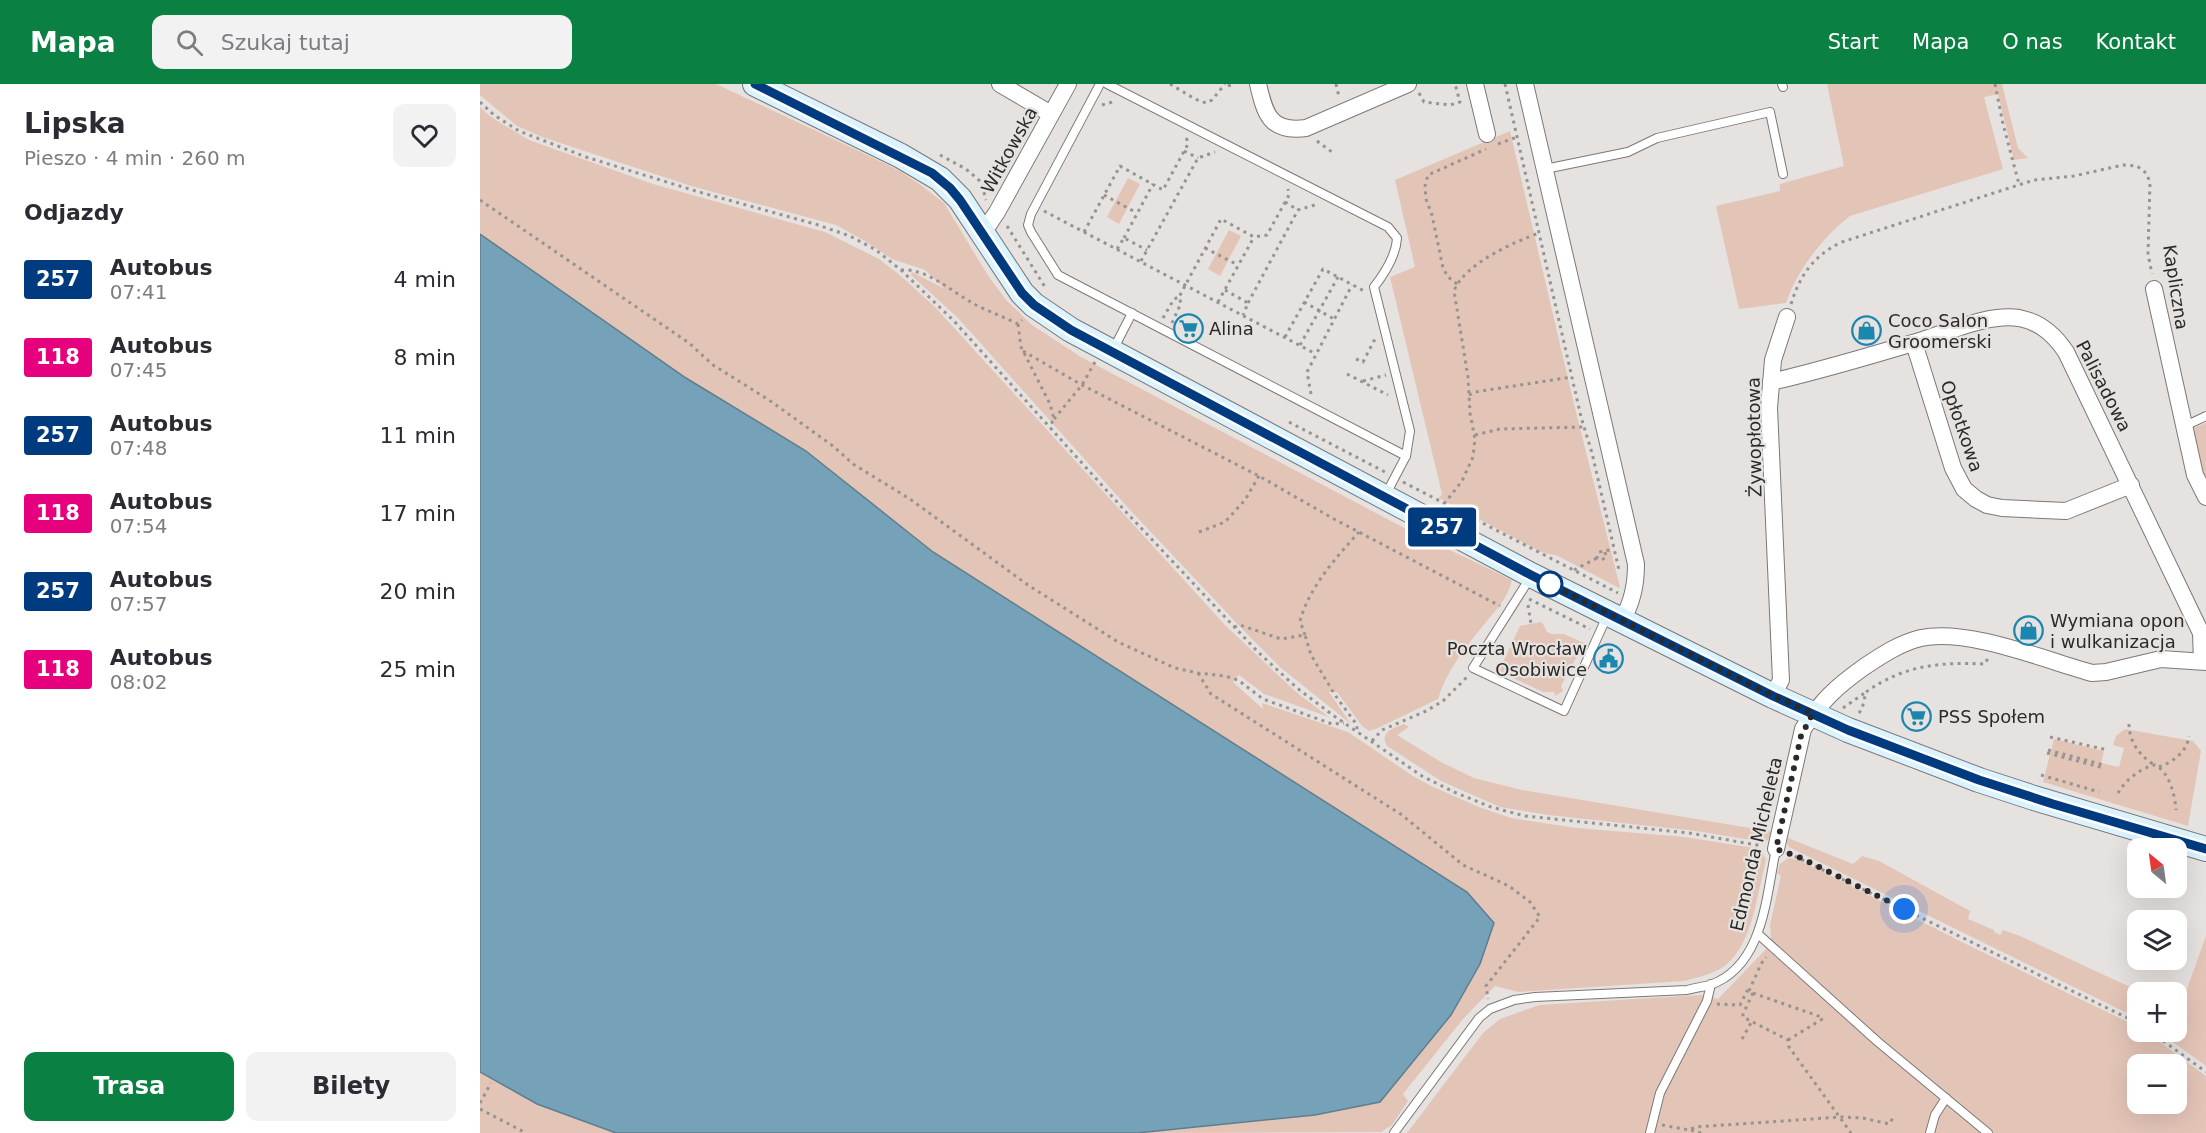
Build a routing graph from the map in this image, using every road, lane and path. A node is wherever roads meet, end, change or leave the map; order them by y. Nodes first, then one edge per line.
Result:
1 (755, 84) edge
2 (1000, 84) edge
3 (1068, 84) edge
4 (1100, 84) edge
5 (1107, 84) edge
6 (1170, 84) edge
7 (1258, 84) edge
8 (1336, 84) edge
9 (1455, 84) edge
10 (1475, 84) edge
11 (1505, 84) edge
12 (1525, 84) edge
13 (1995, 84) edge
14 (1228, 85) edge
15 (1413, 87) edge
16 (480, 102) edge
17 (1341, 104) dead end
18 (480, 107) edge
19 (486, 108) junction
20 (1052, 114) junction
21 (1517, 136) junction
22 (1490, 143) junction
23 (1220, 150) dead end
24 (1198, 158) junction
25 (1545, 169) junction
26 (1783, 174) dead end
27 (1153, 184) junction
28 (1286, 184) dead end
29 (2019, 184) junction
30 (1104, 195) junction
31 (480, 200) edge
32 (1285, 202) junction
33 (1321, 203) dead end
34 (1299, 210) junction
35 (1137, 213) junction
36 (1038, 217) dead end
37 (1004, 223) dead end
38 (981, 231) junction
39 (1084, 232) junction
40 (1539, 232) junction
41 (1254, 237) junction
42 (1124, 238) junction
43 (1206, 248) junction
44 (1117, 249) junction
45 (1147, 250) junction
46 (1141, 261) junction
47 (1238, 266) junction
48 (901, 270) junction
49 (1338, 277) junction
50 (1457, 284) junction
51 (1186, 285) junction
52 (1352, 285) junction
53 (2154, 289) joint
54 (1225, 290) junction
55 (1366, 294) dead end
56 (1040, 297) junction
57 (1179, 297) junction
58 (1218, 302) junction
59 (1304, 302) junction
60 (1248, 303) junction
61 (1319, 310) junction
62 (1132, 313) junction
63 (1243, 315) junction
64 (1154, 316) dead end
65 (1787, 318) joint
66 (1334, 319) junction
67 (1162, 320) junction
68 (1018, 324) junction
69 (1171, 325) junction
70 (1176, 328) dead end
71 (1378, 333) dead end
72 (1285, 337) junction
73 (1914, 343) junction
74 (1300, 345) junction
75 (1023, 351) junction
76 (1108, 351) junction
77 (1316, 354) junction
78 (1356, 359) dead end
79 (1347, 374) dead end
80 (1388, 374) dead end
81 (1572, 377) junction
82 (1361, 381) junction
83 (1772, 382) junction
84 (1082, 385) junction
85 (1469, 395) junction
86 (1394, 398) dead end
87 (1312, 399) dead end
88 (2206, 416) edge
89 (1054, 419) junction
90 (1284, 420) dead end
91 (1050, 426) junction
92 (2185, 426) junction
93 (1584, 427) junction
94 (1475, 435) junction
95 (1406, 456) junction
96 (1259, 476) junction
97 (2131, 485) junction
98 (1390, 487) junction
99 (2206, 497) edge
100 (1444, 504) junction
101 (1199, 532) dead end
102 (1359, 532) junction
103 (1614, 548) junction
104 (1574, 570) junction
105 (1621, 578) dead end
106 (1623, 587) dead end
107 (1527, 589) junction
108 (1508, 610) junction
109 (1614, 611) junction
110 (1531, 624) dead end
111 (1234, 627) junction
112 (1305, 635) junction
113 (1994, 645) junction
114 (2204, 661) edge
115 (1473, 668) junction
116 (1198, 674) junction
117 (1866, 692) junction
118 (1773, 696) junction
119 (1844, 708) dead end
120 (1813, 713) junction
121 (1857, 715) dead end
122 (1344, 723) junction
123 (2129, 724) dead end
124 (1357, 733) junction
125 (2189, 736) dead end
126 (2050, 737) dead end
127 (1372, 741) junction
128 (2108, 750) dead end
129 (2047, 752) dead end
130 (2154, 765) junction
131 (2104, 767) dead end
132 (2159, 767) junction
133 (2041, 775) dead end
134 (2099, 792) dead end
135 (2118, 793) dead end
136 (2176, 810) dead end
137 (1776, 849) junction
138 (2206, 849) edge
139 (1758, 933) junction
140 (1773, 949) junction
141 (1711, 984) junction
142 (1751, 992) junction
143 (1707, 1001) junction
144 (1490, 1009) junction
145 (2127, 1018) edge
146 (1752, 1021) junction
147 (1742, 1039) dead end
148 (1788, 1040) junction
149 (2165, 1042) edge
150 (2206, 1072) edge
151 (492, 1083) dead end
152 (1946, 1098) junction
153 (480, 1104) edge
154 (480, 1109) edge
155 (1841, 1117) junction
156 (1893, 1118) dead end
157 (1652, 1123) junction
158 (1689, 1130) junction
159 (526, 1133) edge
160 (1394, 1133) edge
161 (1650, 1133) edge
162 (1701, 1133) edge
163 (1851, 1133) edge
164 (1930, 1133) edge
165 (1988, 1133) edge

1 - 38 street
2 - 20 street
3 - 20 street, Witkowska
4 - 62 lane
5 - 95 lane
6 - 14 path
7 - 15 street
8 - 17 path
9 - 15 path
10 - 22 street
11 - 21 path
12 - 25 street
13 - 29 path
16 - 19 path
18 - 19 path
19 - 48 path
20 - 38 street, Witkowska
21 - 22 path
21 - 40 path
22 - 50 path
23 - 24 path
24 - 27 path
24 - 45 path
25 - 26 lane
25 - 109 street
27 - 30 path
27 - 35 path
28 - 32 path
29 - 53 path, Kapliczna
29 - 65 path
30 - 35 path
30 - 39 path
31 - 116 path
32 - 34 path
32 - 41 path
33 - 34 path
34 - 60 path
35 - 42 path
36 - 39 path
37 - 56 path
38 - 56 street
39 - 44 path
40 - 50 path
40 - 81 path
41 - 43 path
41 - 47 path
42 - 44 path
42 - 45 path
43 - 47 path
43 - 51 path
44 - 46 path
45 - 46 path
46 - 51 path
47 - 54 path
48 - 68 path
48 - 91 path
49 - 52 path
49 - 59 path
49 - 61 path
50 - 85 path
51 - 57 path
51 - 58 path
52 - 55 path
52 - 66 path
53 - 92 street, Kapliczna
54 - 58 path
54 - 60 path
56 - 68 path
56 - 76 street
57 - 67 path
57 - 69 path
58 - 63 path
59 - 61 path
59 - 72 path
60 - 63 path
61 - 66 path
61 - 74 path
62 - 76 lane
62 - 95 lane
63 - 72 path
64 - 67 path
65 - 83 street, Żywopłotowa
66 - 77 path
67 - 69 path
68 - 75 path
69 - 70 path
71 - 78 path
72 - 74 path
73 - 83 street, Palisadowa
73 - 97 street, Palisadowa
73 - 97 street, Opłotkowa
74 - 77 path
75 - 84 path
75 - 89 path
76 - 84 path
76 - 98 street
77 - 87 path
79 - 82 path
80 - 82 path
81 - 85 path
81 - 93 path
82 - 86 path
83 - 118 street, Żywopłotowa
84 - 89 path
84 - 96 path
85 - 94 path
88 - 92 lane
89 - 91 path
90 - 98 path
91 - 111 path
92 - 99 street, Kapliczna
93 - 94 path
93 - 103 path
94 - 100 path
95 - 98 lane
96 - 101 path
96 - 102 path
97 - 114 street, Palisadowa
98 - 100 path
98 - 107 street
100 - 104 path
102 - 108 path
102 - 112 path
103 - 104 path
103 - 105 path
104 - 109 path
106 - 109 path
107 - 108 lane
107 - 109 street
107 - 109 path
107 - 110 path
108 - 115 lane
109 - 115 lane
109 - 118 street
111 - 112 path
111 - 122 path
112 - 124 path
113 - 114 street, Edmonda Micheleta
113 - 117 path
113 - 120 street, Edmonda Micheleta
115 - 127 path
116 - 122 path
116 - 144 path
117 - 119 path
117 - 121 path
118 - 120 street
120 - 137 street, Edmonda Micheleta
120 - 138 street
122 - 124 path
123 - 130 path
124 - 127 path
125 - 132 path
126 - 128 path
127 - 137 path
129 - 131 path
130 - 132 path
130 - 135 path
132 - 136 path
133 - 134 path
137 - 139 lane, Edmonda Micheleta
137 - 145 path
139 - 140 lane
139 - 141 lane, Edmonda Micheleta
140 - 142 path
140 - 152 lane
141 - 143 lane
141 - 144 lane, Edmonda Micheleta
142 - 143 path
142 - 146 path
142 - 148 path
143 - 157 lane
144 - 160 lane, Edmonda Micheleta
146 - 147 path
146 - 148 path
148 - 155 path
149 - 150 path
151 - 153 path
152 - 164 lane
152 - 165 lane
154 - 159 path
155 - 156 path
155 - 158 path
155 - 163 path
157 - 158 path
157 - 161 lane
158 - 162 path

